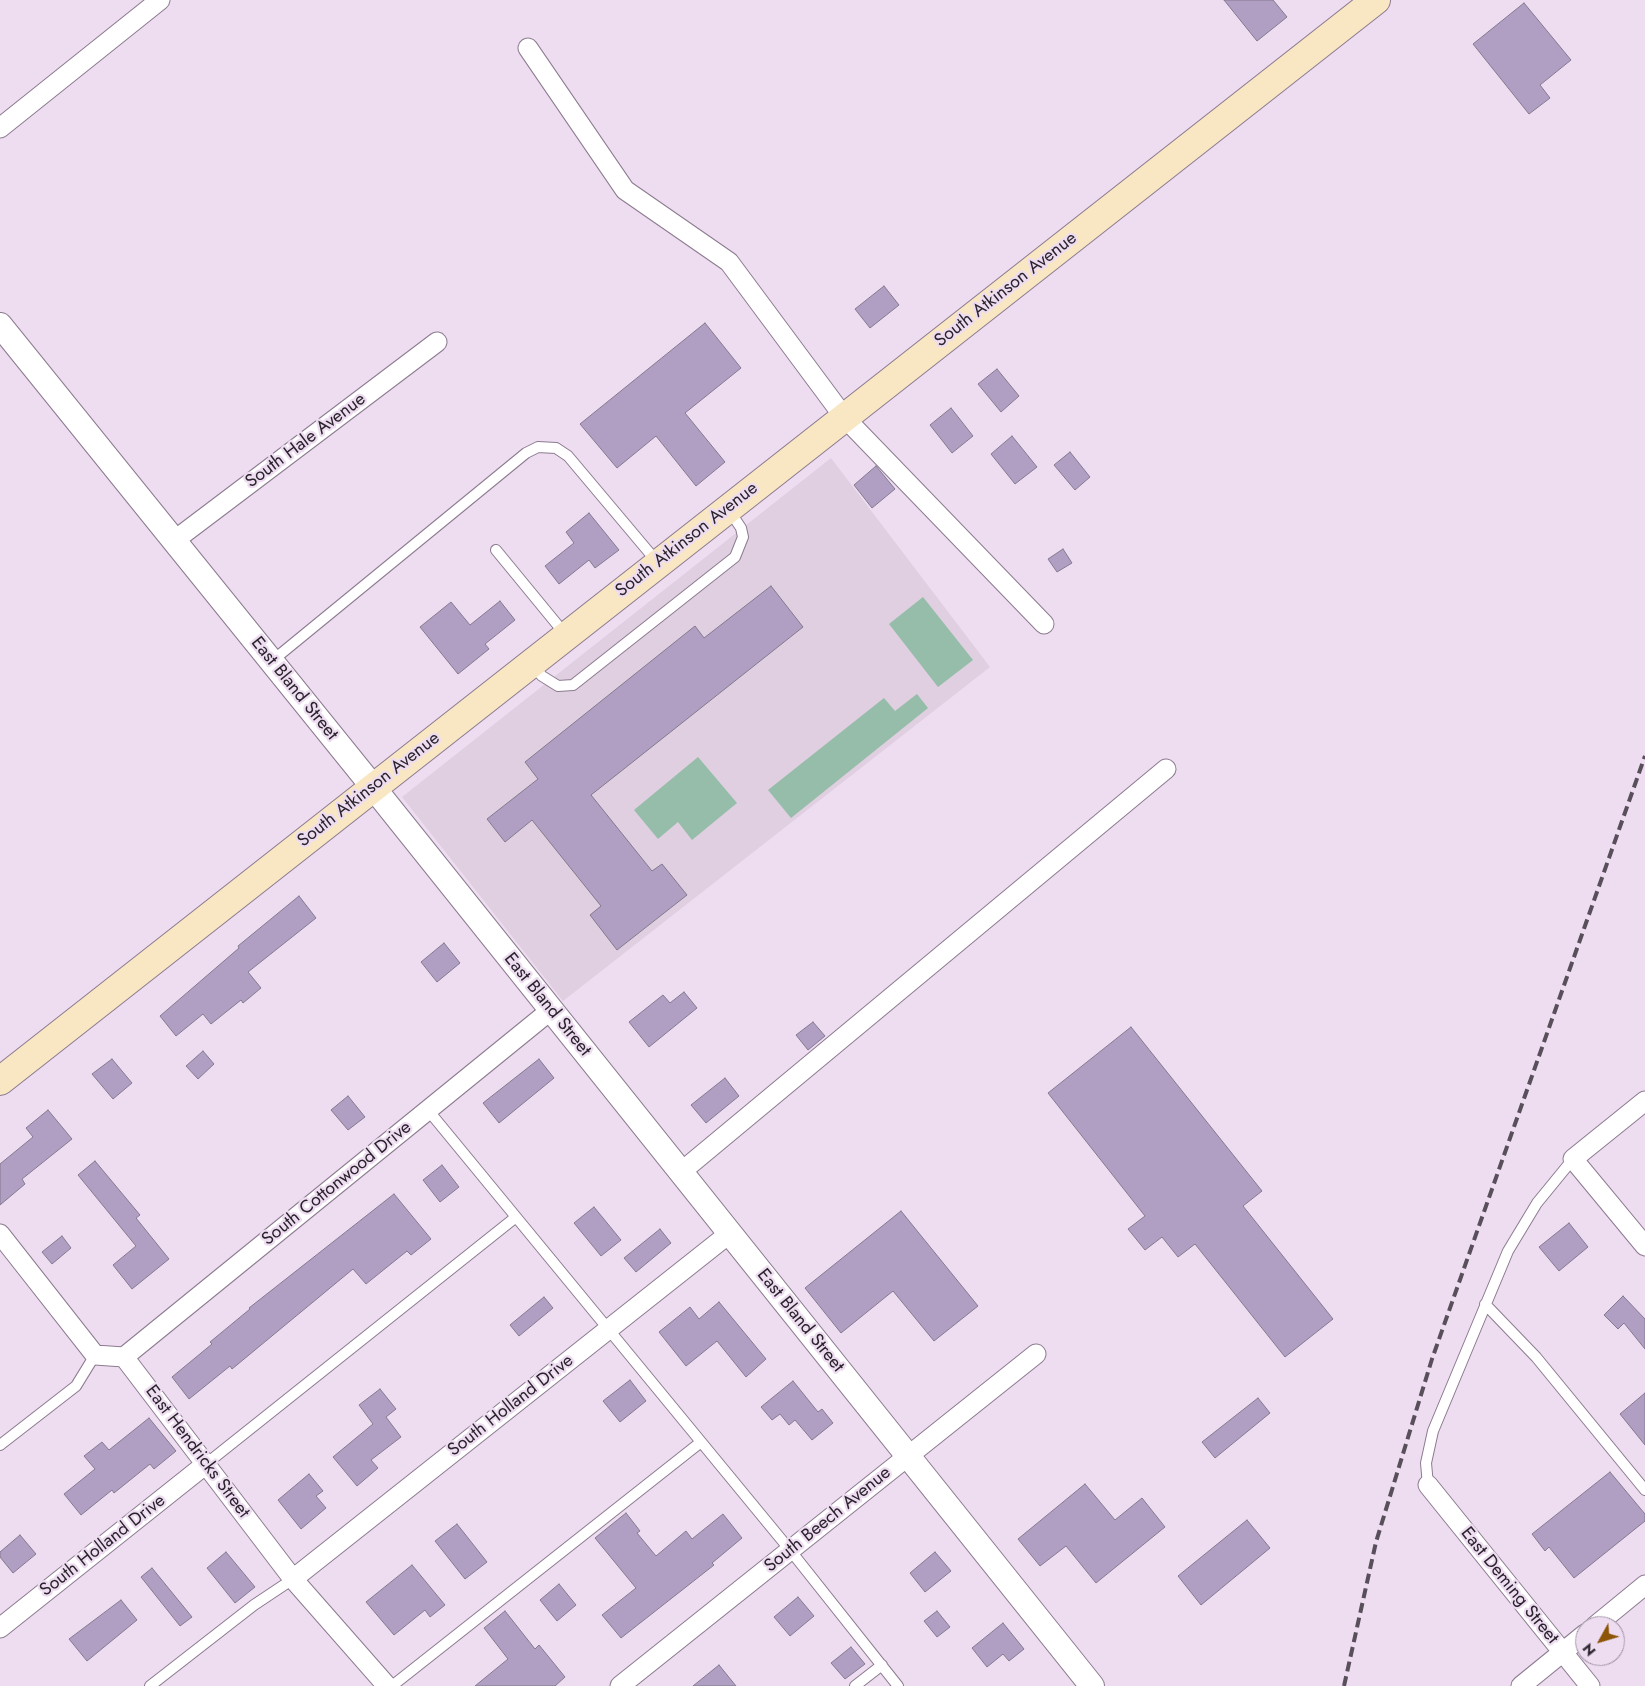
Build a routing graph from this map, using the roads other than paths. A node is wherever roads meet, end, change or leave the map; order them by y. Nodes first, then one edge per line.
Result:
1 (160, 0) edge
2 (1376, 0) edge
3 (528, 48) dead end
4 (0, 128) edge
5 (0, 326) edge
6 (437, 342) dead end
7 (844, 417) junction
8 (728, 508) junction
9 (175, 540) junction
10 (496, 550) dead end
11 (658, 563) junction
12 (1044, 624) dead end
13 (566, 635) junction
14 (272, 661) junction
15 (530, 663) junction
16 (1166, 769) dead end
17 (373, 787) junction
18 (551, 1010) junction
19 (0, 1081) edge
20 (1645, 1101) edge
21 (428, 1110) junction
22 (1573, 1159) junction
23 (680, 1172) junction
24 (516, 1217) junction
25 (730, 1233) junction
26 (0, 1234) edge
27 (1645, 1246) edge
28 (1485, 1304) junction
29 (608, 1329) junction
30 (95, 1354) junction
31 (1036, 1354) dead end
32 (124, 1357) junction
33 (701, 1442) junction
34 (0, 1445) edge
35 (908, 1456) junction
36 (206, 1464) junction
37 (1428, 1485) joint
38 (1645, 1490) edge
39 (790, 1550) junction
40 (293, 1579) junction
41 (1645, 1585) edge
42 (1607, 1616) edge
43 (0, 1628) edge
44 (1575, 1642) edge
45 (1563, 1652) junction
46 (882, 1665) junction
47 (1085, 1684) edge
48 (150, 1686) edge
49 (387, 1686) edge
50 (392, 1686) edge
51 (620, 1686) edge
52 (855, 1686) edge
53 (898, 1686) edge
54 (1521, 1686) edge
55 (1590, 1686) edge

1 - 4 street
2 - 7 main road, South Atkinson Avenue
3 - 7 street
5 - 9 street, East Bland Street
6 - 9 street, South Hale Avenue
7 - 8 main road, South Atkinson Avenue
7 - 12 street
8 - 11 main road, South Atkinson Avenue
8 - 15 lane
9 - 14 street, East Bland Street
10 - 13 lane
11 - 13 main road, South Atkinson Avenue
11 - 14 lane
13 - 15 main road, South Atkinson Avenue
14 - 17 street, East Bland Street
15 - 17 main road, South Atkinson Avenue
16 - 23 street
17 - 18 street, East Bland Street
17 - 19 main road, South Atkinson Avenue
18 - 21 street, South Cottonwood Drive
18 - 23 street, East Bland Street
20 - 22 street
21 - 24 lane
21 - 32 street, South Cottonwood Drive
22 - 27 street
22 - 28 lane
23 - 25 street, East Bland Street
24 - 29 lane
24 - 36 lane
25 - 29 street, South Holland Drive
25 - 35 street, East Bland Street
26 - 30 street
28 - 37 lane
28 - 38 lane
29 - 33 lane
29 - 40 street, South Holland Drive
30 - 32 street
30 - 34 lane
31 - 35 street, South Beech Avenue
32 - 36 street, East Hendricks Street
33 - 39 lane
33 - 50 lane
35 - 39 street, South Beech Avenue
35 - 47 street, East Bland Street
36 - 40 street, East Hendricks Street
36 - 43 street, South Holland Drive
37 - 45 street, East Deming Street
39 - 46 lane
39 - 51 street, South Beech Avenue
40 - 48 lane
40 - 49 street, East Hendricks Street
41 - 42 street
44 - 45 street
45 - 54 street
45 - 55 street, East Deming Street
46 - 52 lane
46 - 53 lane

